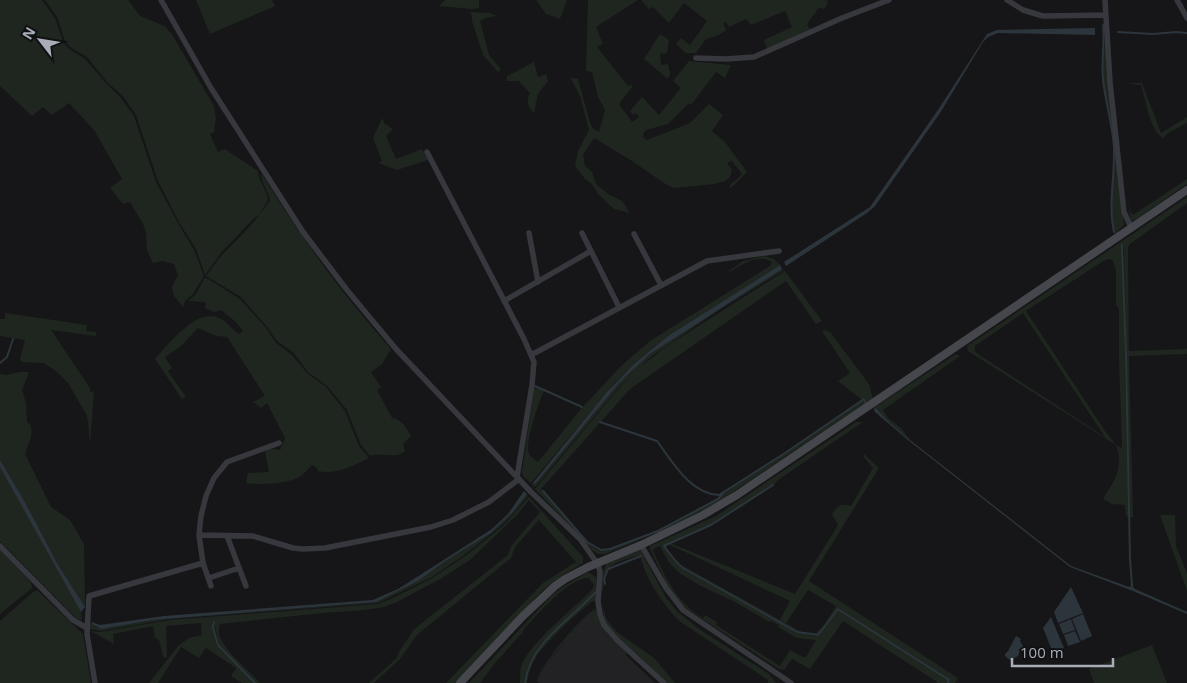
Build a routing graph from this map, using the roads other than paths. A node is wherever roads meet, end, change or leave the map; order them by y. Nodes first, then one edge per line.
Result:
1 (161, 0) edge
2 (889, 0) edge
3 (1007, 0) edge
4 (1105, 0) edge
5 (1178, 0) edge
6 (1106, 15) junction
7 (1187, 18) edge
8 (696, 58) dead end
9 (427, 152) dead end
10 (1187, 190) edge
11 (1131, 227) junction
12 (529, 233) dead end
13 (582, 233) dead end
14 (634, 234) dead end
15 (591, 251) junction
16 (779, 251) dead end
17 (538, 282) junction
18 (661, 285) junction
19 (504, 301) junction
20 (619, 307) junction
21 (531, 354) junction
22 (279, 443) dead end
23 (518, 478) junction
24 (199, 535) junction
25 (227, 536) junction
26 (641, 545) junction
27 (0, 546) edge
28 (203, 563) junction
29 (597, 563) junction
30 (239, 568) junction
31 (209, 578) junction
32 (211, 586) dead end
33 (246, 586) dead end
34 (87, 628) junction
35 (95, 683) edge
36 (460, 683) edge
37 (664, 683) edge
38 (791, 683) edge

1 - 23 street
2 - 8 street
3 - 6 street
4 - 6 street
5 - 7 street
6 - 11 street
9 - 19 street
10 - 11 main road
11 - 26 main road
12 - 17 street
13 - 15 street
14 - 18 street
15 - 17 street
15 - 20 street
16 - 18 street
17 - 19 street
18 - 20 street
19 - 21 street
20 - 21 street
21 - 23 street
22 - 24 street
23 - 25 street
23 - 29 street
24 - 25 street
24 - 28 street
25 - 30 street
26 - 29 main road
26 - 38 street
27 - 34 street
28 - 31 street
28 - 34 street
29 - 36 main road
29 - 37 street
30 - 31 street
30 - 33 street
31 - 32 street
34 - 35 street

